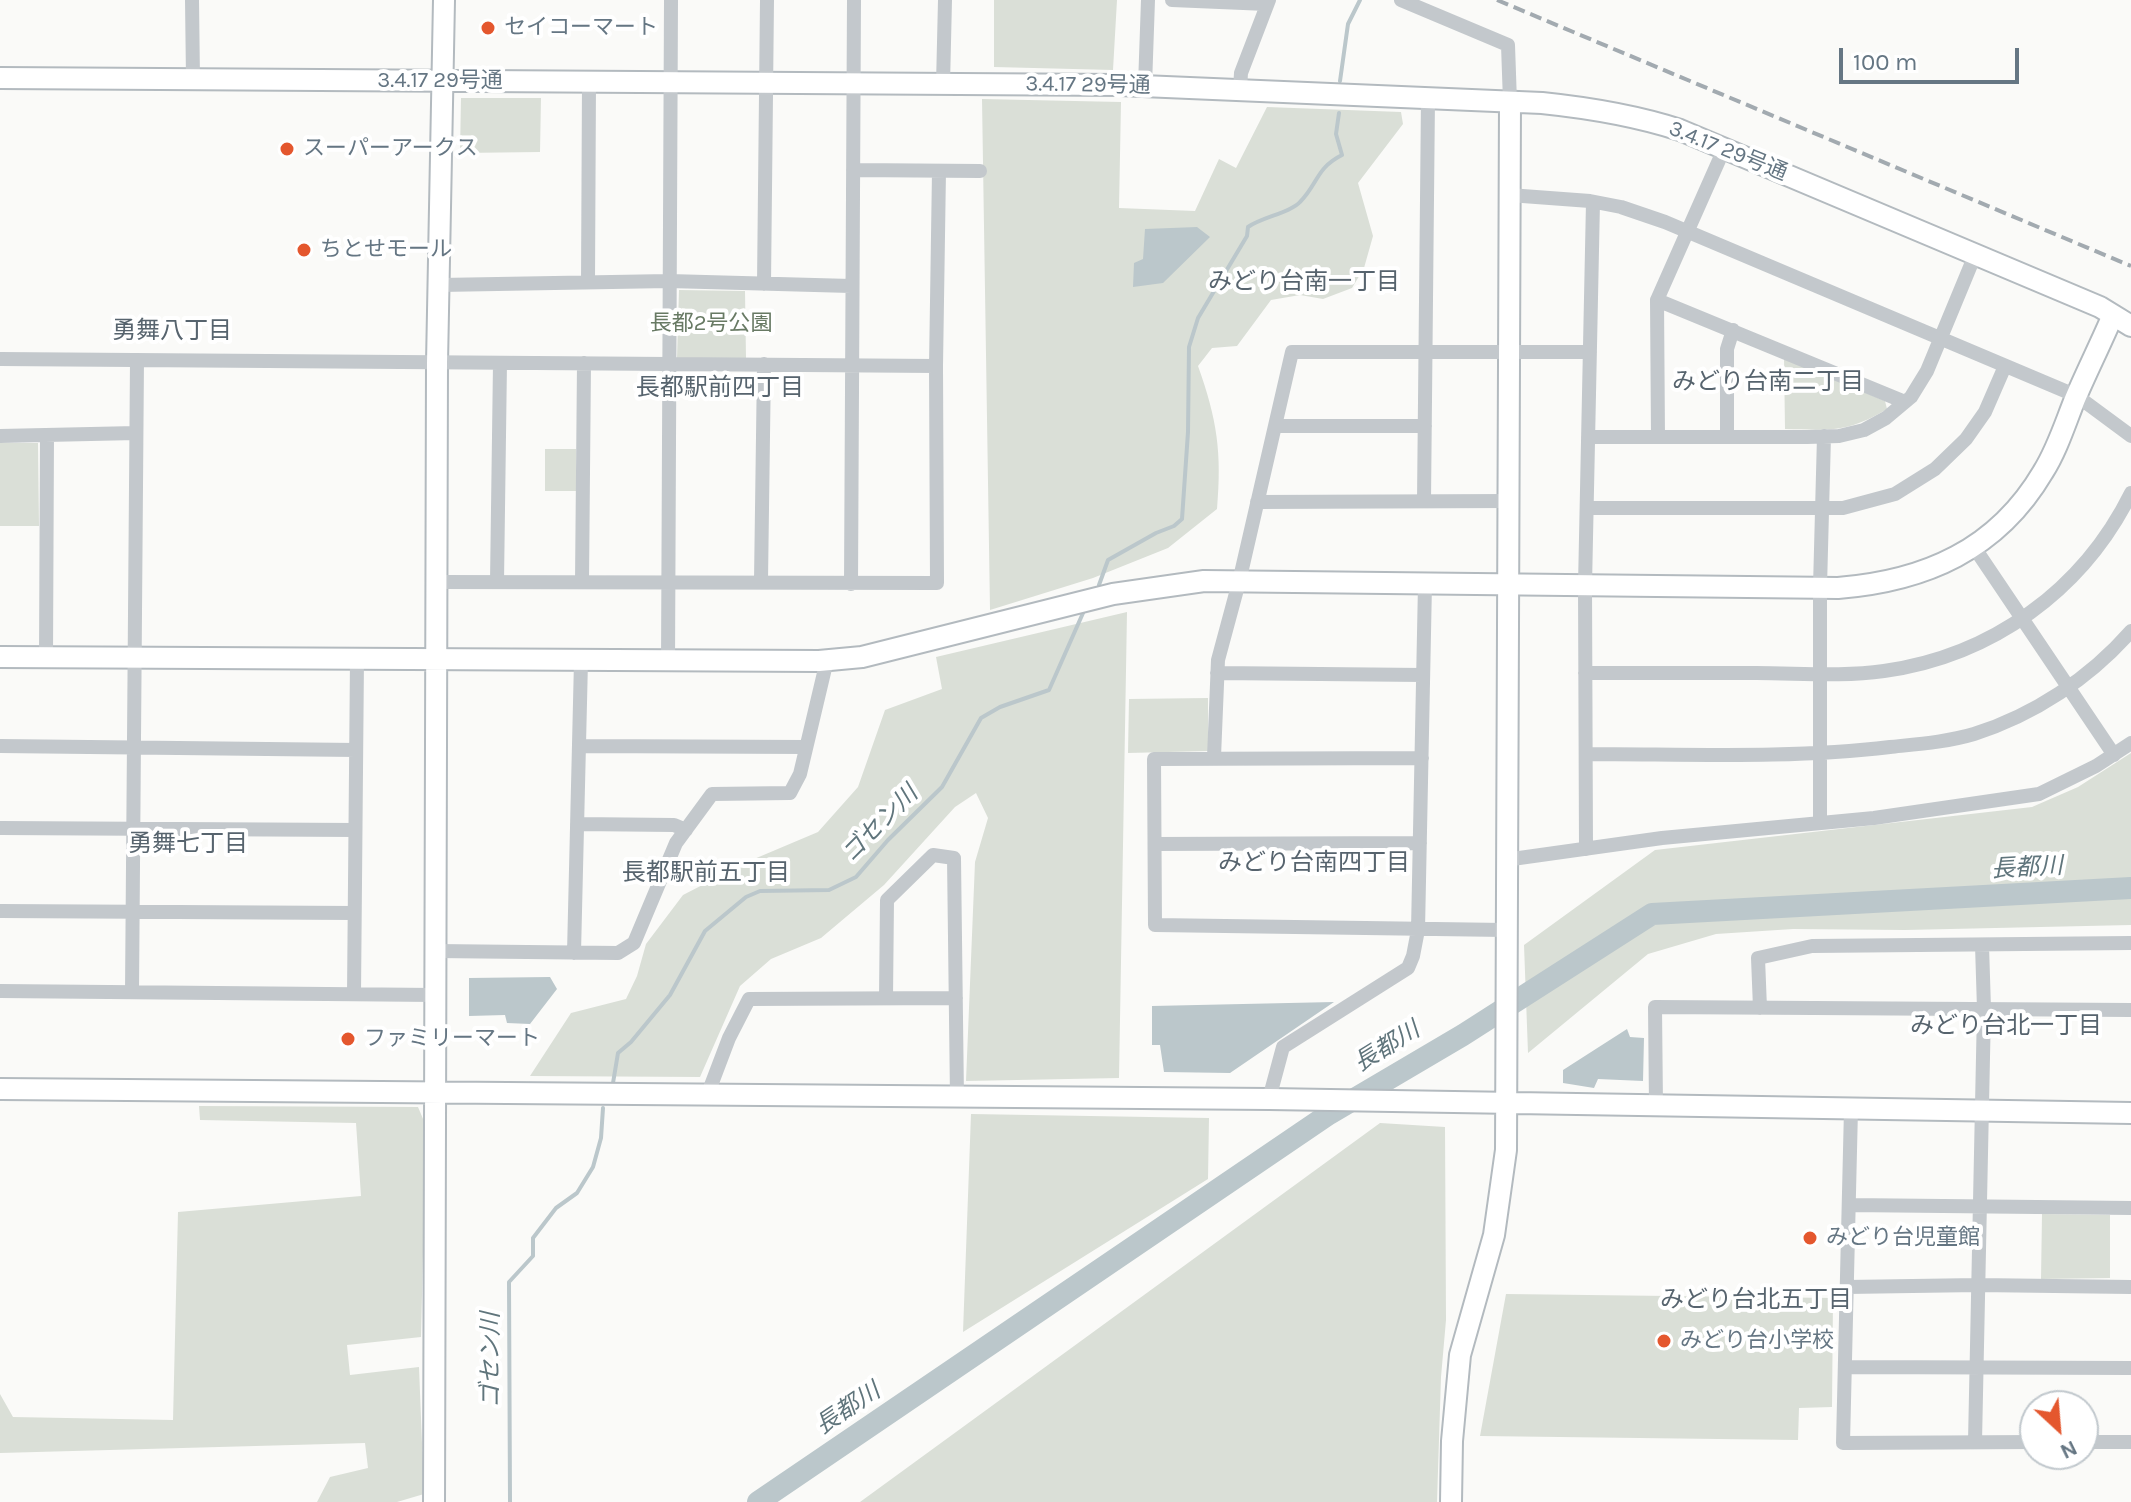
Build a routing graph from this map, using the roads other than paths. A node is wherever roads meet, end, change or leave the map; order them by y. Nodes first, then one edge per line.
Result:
1 (192, 0) edge
2 (444, 0) edge
3 (671, 0) edge
4 (767, 0) edge
5 (854, 0) edge
6 (945, 0) edge
7 (1148, 0) edge
8 (1172, 0) edge
9 (1401, 0) edge
10 (1268, 2) edge
11 (0, 78) edge
12 (193, 79) junction
13 (443, 81) junction
14 (589, 82) junction
15 (670, 83) junction
16 (766, 83) junction
17 (854, 83) junction
18 (943, 85) junction
19 (1145, 86) junction
20 (1240, 89) junction
21 (1428, 98) junction
22 (1510, 102) junction
23 (1724, 149) junction
24 (853, 170) junction
25 (939, 171) junction
26 (980, 171) dead end
27 (1509, 195) junction
28 (1593, 202) junction
29 (1687, 231) junction
30 (1975, 255) junction
31 (669, 281) junction
32 (588, 282) junction
33 (764, 284) junction
34 (440, 285) junction
35 (851, 286) junction
36 (1657, 300) junction
37 (2122, 320) edge
38 (1733, 330) junction
39 (1940, 338) junction
40 (1425, 352) junction
41 (1509, 352) junction
42 (1590, 352) junction
43 (0, 359) edge
44 (137, 360) junction
45 (437, 363) junction
46 (500, 363) junction
47 (584, 363) junction
48 (669, 363) junction
49 (764, 364) junction
50 (850, 365) junction
51 (936, 366) junction
52 (2005, 366) junction
53 (2077, 396) junction
54 (1905, 402) junction
55 (1275, 426) junction
56 (1425, 426) junction
57 (136, 433) junction
58 (47, 435) junction
59 (0, 436) edge
60 (1824, 436) junction
61 (2131, 436) edge
62 (1588, 437) junction
63 (1658, 437) junction
64 (1727, 437) junction
65 (2131, 493) edge
66 (1424, 501) junction
67 (1508, 501) junction
68 (1257, 502) junction
69 (1587, 508) junction
70 (1822, 508) junction
71 (1974, 547) junction
72 (761, 581) junction
73 (438, 582) junction
74 (497, 582) junction
75 (582, 582) junction
76 (1239, 582) junction
77 (668, 583) junction
78 (851, 584) junction
79 (1425, 584) junction
80 (1508, 586) junction
81 (1585, 586) junction
82 (1820, 587) junction
83 (2023, 620) junction
84 (2131, 631) edge
85 (0, 657) edge
86 (46, 657) junction
87 (136, 658) junction
88 (357, 659) junction
89 (438, 660) junction
90 (827, 660) junction
91 (581, 661) junction
92 (668, 662) junction
93 (1217, 673) junction
94 (1585, 673) junction
95 (1820, 673) junction
96 (1423, 675) junction
97 (2067, 687) junction
98 (2131, 743) edge
99 (0, 746) edge
100 (579, 746) junction
101 (806, 747) junction
102 (135, 748) junction
103 (356, 750) junction
104 (1586, 754) junction
105 (1820, 754) junction
106 (2114, 755) junction
107 (1214, 757) junction
108 (1422, 758) junction
109 (1820, 823) junction
110 (577, 824) junction
111 (0, 828) edge
112 (133, 829) junction
113 (355, 830) junction
114 (686, 830) junction
115 (1420, 843) junction
116 (1155, 844) junction
117 (1586, 849) junction
118 (1505, 860) junction
119 (0, 911) edge
120 (132, 911) junction
121 (354, 913) junction
122 (1418, 930) junction
123 (1505, 930) junction
124 (2131, 943) edge
125 (1982, 945) junction
126 (436, 951) junction
127 (574, 953) junction
128 (0, 991) edge
129 (132, 992) junction
130 (354, 994) junction
131 (435, 995) junction
132 (886, 998) junction
133 (956, 998) junction
134 (1760, 1008) junction
135 (1984, 1009) junction
136 (2131, 1010) edge
137 (0, 1089) edge
138 (435, 1091) junction
139 (707, 1096) junction
140 (957, 1098) junction
141 (1269, 1099) junction
142 (1507, 1103) junction
143 (1656, 1106) junction
144 (1851, 1109) junction
145 (1981, 1111) junction
146 (2131, 1113) edge
147 (1849, 1205) junction
148 (1979, 1207) junction
149 (2131, 1208) edge
150 (1978, 1285) junction
151 (1847, 1287) junction
152 (2131, 1287) edge
153 (1845, 1367) junction
154 (1976, 1367) junction
155 (2131, 1368) edge
156 (1975, 1442) junction
157 (2019, 1442) edge
158 (2099, 1442) edge
159 (2131, 1442) edge
160 (434, 1502) edge
161 (1451, 1502) edge

1 - 12 street
2 - 13 street
3 - 15 street
4 - 16 street
5 - 17 street
6 - 18 street
7 - 19 street
8 - 10 street
9 - 22 street
10 - 20 street
11 - 12 street, 3.4.17 29号通
12 - 13 street, 3.4.17 29号通
13 - 14 street, 3.4.17 29号通
13 - 34 street
14 - 15 street, 3.4.17 29号通
14 - 32 street
15 - 16 street, 3.4.17 29号通
15 - 31 street
16 - 17 street, 3.4.17 29号通
16 - 33 street
17 - 18 street, 3.4.17 29号通
17 - 24 street
18 - 19 street, 3.4.17 29号通
19 - 20 street, 3.4.17 29号通
20 - 21 street, 3.4.17 29号通
21 - 22 street, 3.4.17 29号通
21 - 40 street
22 - 23 street, 3.4.17 29号通
22 - 27 street
23 - 29 street
23 - 30 street, 3.4.17 29号通
24 - 25 street
24 - 35 street
25 - 26 street
25 - 51 street
27 - 28 street
27 - 41 street
28 - 29 street
28 - 42 street
29 - 36 street
29 - 39 street
30 - 37 street, 3.4.17 29号通
30 - 39 street
31 - 32 street
31 - 33 street
31 - 48 street
32 - 34 street
33 - 35 street
34 - 45 street
35 - 50 street
36 - 38 street
36 - 63 street
37 - 53 street
38 - 54 street
38 - 64 street
39 - 52 street
39 - 54 street
40 - 41 street
40 - 55 street
40 - 56 street
41 - 42 street
41 - 67 street
42 - 62 street
43 - 44 street
44 - 45 street
44 - 57 street
45 - 46 street
45 - 73 street
46 - 47 street
46 - 74 street
47 - 48 street
47 - 75 street
48 - 49 street
48 - 77 street
49 - 50 street
49 - 72 street
50 - 51 street
50 - 78 street
51 - 78 street
52 - 53 street
52 - 70 street
53 - 61 street
53 - 71 street
54 - 60 street
55 - 56 street
55 - 68 street
56 - 66 street
57 - 58 street
57 - 87 street
58 - 59 street
58 - 86 street
60 - 64 street
60 - 70 street
62 - 63 street
62 - 69 street
63 - 64 street
65 - 83 street
66 - 67 street
66 - 68 street
67 - 80 street
68 - 76 street
69 - 70 street
69 - 81 street
70 - 82 street
71 - 82 street
71 - 83 street
72 - 77 street
72 - 78 street
73 - 74 street
73 - 89 street
74 - 75 street
75 - 77 street
76 - 79 street
76 - 90 street
76 - 93 street
77 - 92 street
79 - 80 street
79 - 96 street
80 - 81 street
80 - 118 street
81 - 82 street
81 - 94 street
82 - 95 street
83 - 95 street
83 - 97 street
84 - 97 street
85 - 86 street
86 - 87 street
87 - 88 street
87 - 102 street
88 - 89 street
88 - 103 street
89 - 91 street
89 - 126 street
90 - 92 street
90 - 101 street
91 - 92 street
91 - 100 street
93 - 96 street
93 - 107 street
94 - 95 street
94 - 104 street
95 - 105 street
96 - 108 street
97 - 105 street
97 - 106 street
98 - 106 street
99 - 102 street
100 - 101 street
100 - 110 street
101 - 114 street
102 - 103 street
102 - 112 street
103 - 113 street
104 - 105 street
104 - 117 street
105 - 109 street
106 - 109 street
107 - 108 street
107 - 116 street
108 - 115 street
109 - 117 street
110 - 114 street
110 - 127 street
111 - 112 street
112 - 113 street
112 - 120 street
113 - 121 street
114 - 127 street
115 - 116 street
115 - 122 street
116 - 122 street
117 - 118 street
118 - 123 street
119 - 120 street
120 - 121 street
120 - 129 street
121 - 130 street
122 - 123 street
122 - 141 street
123 - 142 street
124 - 125 street
125 - 134 street
125 - 135 street
126 - 127 street
126 - 131 street
128 - 129 street
129 - 130 street
130 - 131 street
131 - 138 street
132 - 133 street
132 - 133 street
132 - 139 street
133 - 140 street
134 - 135 street
134 - 143 street
135 - 136 street
135 - 145 street
137 - 138 street
138 - 139 street
138 - 160 street
139 - 140 street
140 - 141 street
141 - 142 street
142 - 143 street
142 - 161 street
143 - 144 street
144 - 145 street
144 - 147 street
145 - 146 street
145 - 148 street
147 - 148 street
147 - 151 street
148 - 149 street
148 - 150 street
150 - 151 street
150 - 152 street
150 - 154 street
151 - 153 street
153 - 154 street
153 - 156 street
154 - 155 street
154 - 156 street
156 - 157 street
158 - 159 street

